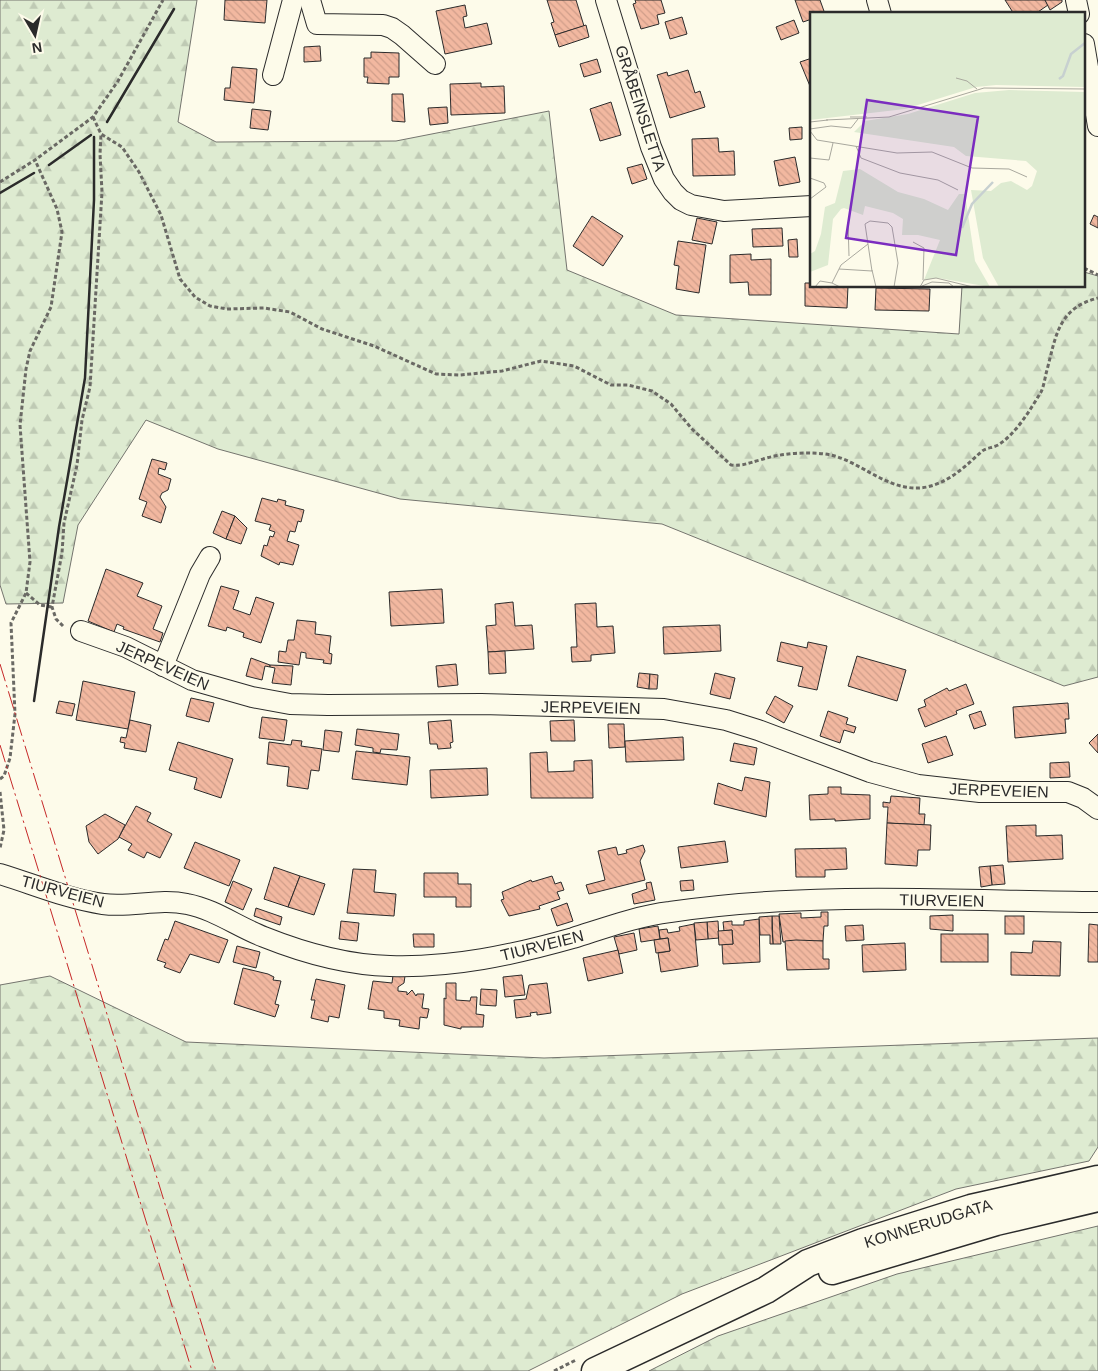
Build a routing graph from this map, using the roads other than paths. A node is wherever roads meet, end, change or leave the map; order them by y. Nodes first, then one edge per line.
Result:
1 (293, 0) edge
2 (310, 0) edge
3 (606, 0) edge
4 (876, 0) edge
5 (881, 12) edge
6 (1086, 56) edge
7 (435, 64) dead end
8 (273, 75) dead end
9 (1098, 126) edge
10 (810, 206) edge
11 (210, 557) dead end
12 (81, 631) dead end
13 (163, 666) junction
14 (1098, 809) edge
15 (0, 874) edge
16 (1098, 902) edge
17 (1098, 1179) edge
18 (1098, 1198) edge
19 (1061, 1206) junction
20 (1098, 1207) edge
21 (766, 1290) junction
22 (595, 1371) edge

1 - 8 street
2 - 7 street
3 - 10 street, GRÅBEINSLETTA
4 - 5 street
6 - 9 street
11 - 13 street
12 - 13 street, JERPEVEIEN
13 - 14 street, JERPEVEIEN
15 - 16 street, TIURVEIEN
17 - 21 main road, KONNERUDGATA
18 - 19 main road, KONNERUDGATA
19 - 20 street
19 - 21 main road, KONNERUDGATA
21 - 22 main road, KONNERUDGATA

